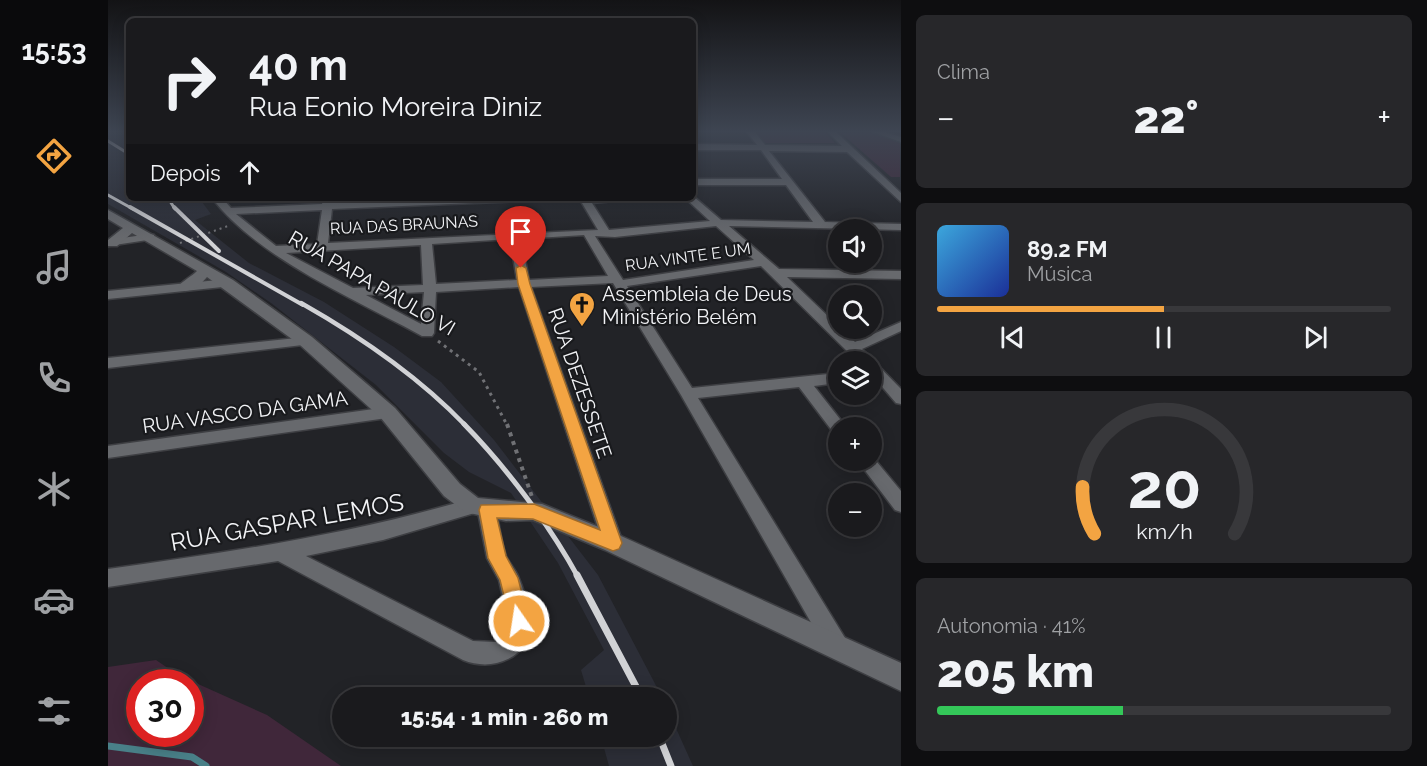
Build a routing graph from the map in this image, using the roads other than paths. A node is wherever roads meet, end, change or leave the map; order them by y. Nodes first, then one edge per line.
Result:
1 (778, 168) edge
2 (870, 168) edge
3 (882, 179) junction
4 (900, 179) edge
5 (696, 182) edge
6 (789, 182) junction
7 (900, 199) edge
8 (220, 201) edge
9 (406, 201) edge
10 (587, 201) edge
11 (693, 201) edge
12 (328, 203) edge
13 (226, 211) junction
14 (108, 214) edge
15 (716, 223) junction
16 (822, 226) junction
17 (132, 227) junction
18 (900, 227) edge
19 (587, 232) junction
20 (606, 234) junction
21 (514, 236) junction
22 (150, 237) junction
23 (426, 240) junction
24 (110, 243) edge
25 (322, 247) junction
26 (273, 250) junction
27 (763, 262) junction
28 (206, 270) junction
29 (776, 273) junction
30 (900, 276) edge
31 (617, 281) junction
32 (228, 283) junction
33 (524, 284) junction
34 (185, 287) junction
35 (430, 289) junction
36 (352, 292) junction
37 (108, 295) edge
38 (900, 326) edge
39 (306, 341) junction
40 (855, 347) junction
41 (858, 351) edge
42 (108, 363) edge
43 (828, 379) edge
44 (882, 379) edge
45 (803, 382) junction
46 (688, 394) junction
47 (900, 399) edge
48 (387, 413) junction
49 (830, 417) edge
50 (108, 452) edge
51 (874, 471) edge
52 (900, 505) edge
53 (480, 508) junction
54 (613, 543) junction
55 (283, 554) junction
56 (108, 578) edge
57 (838, 648) junction
58 (900, 676) edge

1 - 6 street
2 - 3 street
3 - 4 street
3 - 7 street
5 - 6 street
6 - 16 street
8 - 13 street, RUA PAPA PAULO VI
9 - 12 street
10 - 20 street
11 - 15 street
12 - 13 street
12 - 25 street
13 - 26 street, RUA PAPA PAULO VI
14 - 17 main road
15 - 16 street, RUA DAS BRAUNAS
15 - 20 street, RUA DAS BRAUNAS
15 - 27 street
16 - 18 street, RUA DAS BRAUNAS
17 - 22 main road
17 - 24 main road
19 - 20 street, RUA DAS BRAUNAS
19 - 21 street, RUA DAS BRAUNAS
19 - 31 street
21 - 23 street, RUA DAS BRAUNAS
21 - 33 street, RUA DEZESSETE
22 - 24 street
22 - 28 main road
23 - 25 street, RUA DAS BRAUNAS
23 - 35 street
25 - 26 street, RUA DAS BRAUNAS
26 - 36 street, RUA PAPA PAULO VI
27 - 29 street
27 - 31 street, RUA VINTE E UM
28 - 32 main road
28 - 34 main road
29 - 30 street
29 - 40 street
31 - 33 street, RUA VINTE E UM
31 - 46 street
32 - 34 street
32 - 39 main road
33 - 35 street, RUA VINTE E UM
33 - 54 street, RUA DEZESSETE
34 - 37 street
35 - 36 street, RUA VINTE E UM
35 - 36 street, RUA PAPA PAULO VI
38 - 40 street
39 - 42 street
39 - 48 main road
40 - 41 street
43 - 45 street
44 - 47 street
45 - 46 street
45 - 49 street
46 - 57 street
48 - 50 street, RUA VASCO DA GAMA
48 - 53 main road
51 - 52 street
53 - 54 main road
53 - 55 street, RUA GASPAR LEMOS
53 - 55 street
54 - 57 main road
55 - 56 street, RUA GASPAR LEMOS
57 - 58 main road

